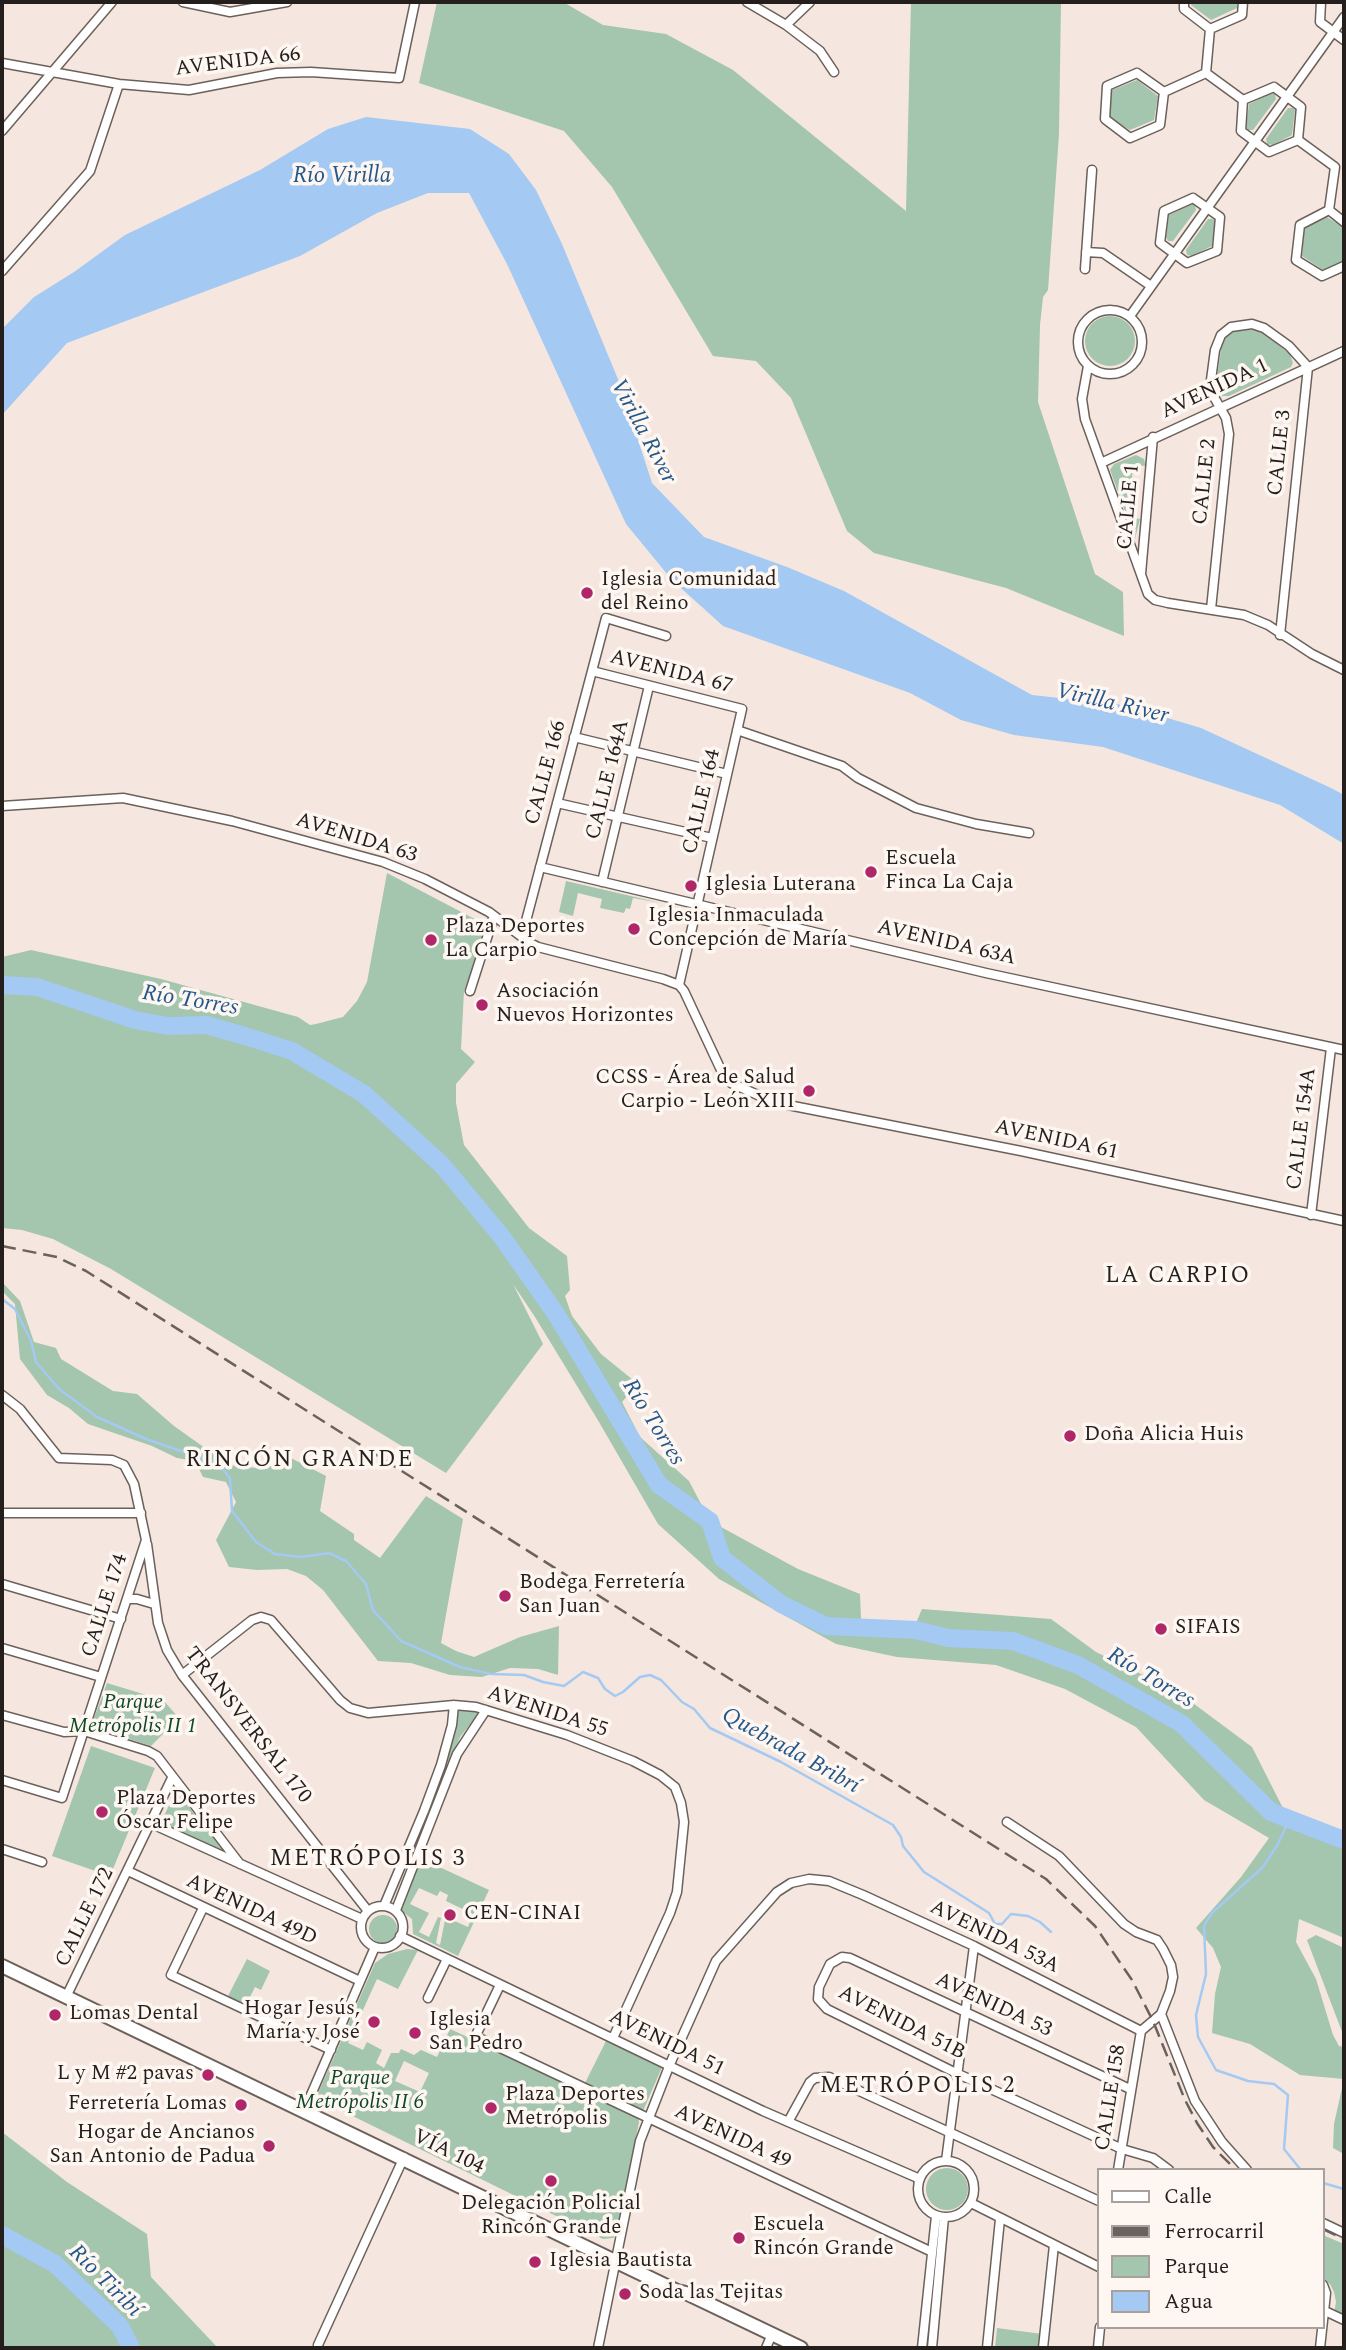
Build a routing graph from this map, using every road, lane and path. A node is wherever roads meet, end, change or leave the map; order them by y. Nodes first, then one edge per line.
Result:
1 (112, 2) edge
2 (183, 2) edge
3 (287, 2) edge
4 (415, 2) edge
5 (747, 2) edge
6 (810, 2) edge
7 (1184, 2) edge
8 (1243, 2) edge
9 (1321, 2) edge
10 (1344, 17) edge
11 (786, 25) junction
12 (1210, 29) junction
13 (1334, 32) junction
14 (1344, 40) edge
15 (2, 63) edge
16 (834, 72) dead end
17 (52, 73) junction
18 (1206, 73) junction
19 (119, 84) junction
20 (1164, 92) junction
21 (1287, 97) junction
22 (1243, 100) junction
23 (2, 131) edge
24 (1298, 140) junction
25 (1255, 141) junction
26 (1344, 163) edge
27 (1335, 167) junction
28 (1093, 170) dead end
29 (1207, 208) junction
30 (1329, 211) junction
31 (1344, 222) edge
32 (1086, 252) junction
33 (1174, 254) junction
34 (1344, 266) edge
35 (1085, 269) dead end
36 (2, 271) edge
37 (1150, 286) junction
38 (1130, 316) junction
39 (1344, 351) edge
40 (1088, 366) junction
41 (1308, 367) junction
42 (1220, 407) junction
43 (1153, 437) junction
44 (1101, 463) junction
45 (1141, 579) junction
46 (1211, 609) junction
47 (1280, 635) junction
48 (666, 636) dead end
49 (1344, 670) edge
50 (592, 671) junction
51 (649, 686) junction
52 (742, 709) joint
53 (737, 730) junction
54 (574, 737) junction
55 (634, 752) junction
56 (727, 774) junction
57 (557, 803) junction
58 (2, 806) edge
59 (617, 818) junction
60 (1029, 833) dead end
61 (712, 838) junction
62 (540, 867) junction
63 (602, 882) junction
64 (697, 905) junction
65 (494, 916) junction
66 (522, 936) junction
67 (679, 985) junction
68 (470, 991) dead end
69 (1331, 1048) junction
70 (1344, 1050) edge
71 (1311, 1214) junction
72 (1344, 1222) edge
73 (2, 1395) edge
74 (2, 1513) edge
75 (141, 1513) junction
76 (146, 1540) junction
77 (2, 1584) edge
78 (127, 1599) junction
79 (154, 1604) junction
80 (121, 1619) junction
81 (2, 1647) edge
82 (182, 1675) junction
83 (101, 1677) junction
84 (454, 1705) junction
85 (486, 1710) junction
86 (2, 1715) edge
87 (84, 1731) junction
88 (172, 1778) junction
89 (2, 1780) edge
90 (1007, 1822) dead end
91 (150, 1823) junction
92 (2, 1849) edge
93 (42, 1861) dead end
94 (240, 1864) junction
95 (128, 1871) junction
96 (384, 1906) junction
97 (203, 1908) junction
98 (396, 1910) junction
99 (365, 1915) junction
100 (400, 1937) junction
101 (974, 1946) junction
102 (375, 1947) junction
103 (447, 1959) junction
104 (2, 1963) edge
105 (360, 1981) junction
106 (500, 1985) junction
107 (67, 1995) junction
108 (428, 1998) dead end
109 (818, 1999) joint
110 (964, 2012) junction
111 (1161, 2014) junction
112 (1141, 2031) junction
113 (612, 2038) junction
114 (331, 2050) junction
115 (670, 2064) junction
116 (956, 2073) junction
117 (1130, 2088) junction
118 (305, 2109) junction
119 (648, 2118) junction
120 (788, 2122) junction
121 (949, 2132) junction
122 (1122, 2149) junction
123 (404, 2156) junction
124 (946, 2161) junction
125 (1118, 2168) edge
126 (1166, 2168) edge
127 (1245, 2168) edge
128 (920, 2179) junction
129 (1098, 2201) edge
130 (971, 2203) junction
131 (940, 2217) junction
132 (1000, 2219) junction
133 (1325, 2224) edge
134 (1344, 2233) edge
135 (1054, 2245) junction
136 (932, 2252) junction
137 (617, 2259) junction
138 (1098, 2267) edge
139 (1325, 2290) edge
140 (1325, 2311) joint
141 (1344, 2320) edge
142 (1100, 2329) edge
143 (1323, 2329) edge
144 (772, 2334) junction
145 (318, 2345) dead end
146 (598, 2348) edge
147 (766, 2348) edge
148 (801, 2348) edge
149 (922, 2348) edge
150 (932, 2348) edge
151 (987, 2348) edge
152 (1043, 2348) edge
153 (1098, 2348) edge
154 (1321, 2348) edge

1 - 17 street
2 - 3 street
4 - 19 street, AVENIDA 66
5 - 11 street
6 - 11 street
7 - 12 street
8 - 12 street
9 - 13 street
10 - 13 street
11 - 16 street
12 - 18 street
13 - 14 street
13 - 21 street
15 - 17 street, AVENIDA 66
17 - 19 street, AVENIDA 66
17 - 23 street
18 - 20 street
18 - 22 street
19 - 36 street
20 - 20 street
21 - 22 street
21 - 24 street
21 - 25 street
22 - 25 street
24 - 25 street
24 - 27 street
25 - 29 street
26 - 27 street
27 - 30 street
28 - 32 street
29 - 33 street
29 - 33 street
29 - 33 street
30 - 31 street
30 - 34 street
32 - 35 street
32 - 37 street
33 - 37 street
37 - 38 street
38 - 40 street
38 - 40 street
39 - 41 street, AVENIDA 1
40 - 44 street
41 - 42 street, AVENIDA 1
41 - 42 street, CALLE 2
41 - 47 street, CALLE 3
42 - 43 street, AVENIDA 1
42 - 46 street, CALLE 2
43 - 44 street, AVENIDA 1
43 - 45 street, CALLE 1
44 - 45 street
45 - 46 street
46 - 47 street
47 - 49 street
48 - 50 street, CALLE 166
50 - 51 street, AVENIDA 67
50 - 54 street, CALLE 166
51 - 52 street, AVENIDA 67
51 - 55 street, CALLE 164A
52 - 53 street, CALLE 164
53 - 56 street, CALLE 164
53 - 60 street, AVENIDA 67
54 - 55 street
54 - 57 street, CALLE 166
55 - 56 street
55 - 59 street, CALLE 164A
56 - 61 street, CALLE 164
57 - 59 street
57 - 62 street, CALLE 166
58 - 65 street, AVENIDA 63
59 - 61 street
59 - 63 street, CALLE 164A
61 - 64 street, CALLE 164
62 - 63 street, AVENIDA 63A
62 - 66 street, CALLE 166
63 - 64 street, AVENIDA 63A
64 - 67 street, CALLE 164
64 - 69 street, AVENIDA 63A
65 - 66 street, AVENIDA 63
65 - 68 street
66 - 67 street, AVENIDA 63
67 - 71 street, AVENIDA 61
69 - 70 street, AVENIDA 63A
69 - 71 street, CALLE 154A
71 - 72 street, AVENIDA 61
73 - 75 street, CALLE 174
74 - 75 street
75 - 76 street, CALLE 174
76 - 78 street, CALLE 174
76 - 79 street, TRANSVERSAL 170
77 - 80 street
78 - 79 street
78 - 80 street, CALLE 174
79 - 82 street, TRANSVERSAL 170
80 - 83 street, CALLE 174
81 - 83 street
82 - 84 street, AVENIDA 55
82 - 99 street, TRANSVERSAL 170
83 - 87 street, CALLE 174
84 - 85 street, AVENIDA 55
84 - 96 street
85 - 98 street
85 - 113 street, AVENIDA 55
86 - 87 street
87 - 88 street
87 - 89 street, CALLE 174
88 - 91 street, CALLE 172
88 - 94 street
90 - 111 street
91 - 94 street
91 - 95 street, CALLE 172
92 - 93 street
94 - 99 street
95 - 97 street, AVENIDA 49D
95 - 107 street, CALLE 172
96 - 98 street
96 - 99 street
97 - 105 street, AVENIDA 49D
97 - 114 street
98 - 100 street
99 - 102 street
100 - 102 street
100 - 103 street, AVENIDA 51
101 - 110 street
101 - 112 street, AVENIDA 53A
101 - 115 street, AVENIDA 53A
102 - 105 street
103 - 106 street, AVENIDA 51
103 - 108 street
104 - 107 main road, VÍA 104
105 - 114 street
106 - 113 street, AVENIDA 51
106 - 119 street, AVENIDA 49
107 - 118 main road, VÍA 104
109 - 110 street, AVENIDA 53
109 - 116 street, AVENIDA 51B
110 - 116 street
110 - 117 street, AVENIDA 53
111 - 112 street
111 - 127 street
112 - 117 street, CALLE 158
113 - 115 street, AVENIDA 51
114 - 118 street
115 - 119 street
115 - 120 street, AVENIDA 51
116 - 121 street
116 - 122 street, AVENIDA 51B
117 - 122 street, CALLE 158
118 - 123 main road, VÍA 104
119 - 136 street, AVENIDA 49
119 - 137 street
120 - 121 street
120 - 128 street, AVENIDA 51
121 - 124 street
121 - 129 street
122 - 125 street, CALLE 158
122 - 126 street, AVENIDA 51B
123 - 137 main road, VÍA 104
123 - 145 street
124 - 128 street
124 - 130 street
128 - 131 street
130 - 131 street
130 - 132 street
131 - 136 street
131 - 150 street
132 - 135 street
132 - 151 street
133 - 134 street
135 - 138 street
135 - 152 street
136 - 149 street
137 - 144 main road, VÍA 104
137 - 146 street
139 - 140 street
140 - 141 street
142 - 153 street
143 - 154 street
144 - 147 street
144 - 148 main road, VÍA 104

